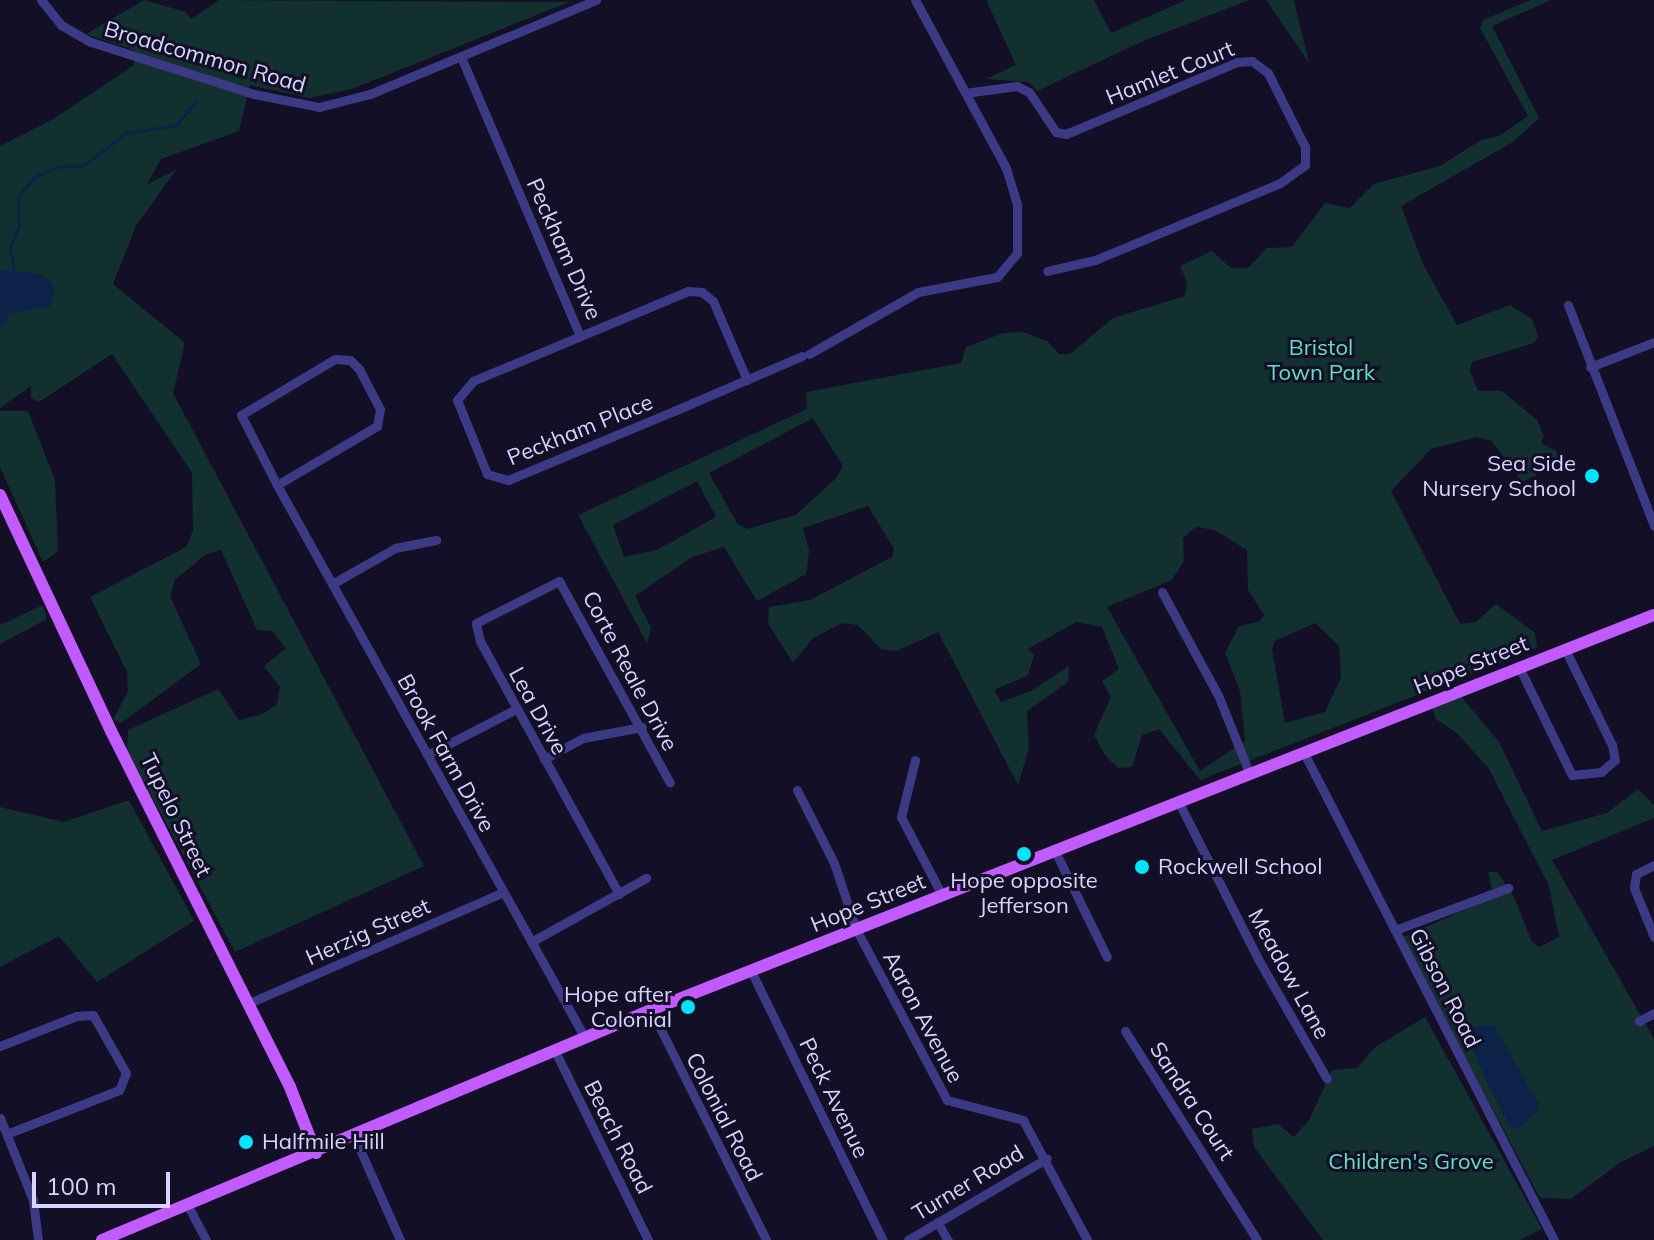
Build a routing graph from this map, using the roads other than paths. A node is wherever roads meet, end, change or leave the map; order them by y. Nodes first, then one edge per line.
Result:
1 (41, 0) edge
2 (596, 0) edge
3 (915, 0) edge
4 (461, 57) junction
5 (965, 93) junction
6 (1047, 271) dead end
7 (1568, 305) dead end
8 (580, 336) junction
9 (1654, 342) edge
10 (1590, 367) junction
11 (747, 380) junction
12 (277, 485) junction
13 (0, 495) edge
14 (1654, 526) edge
15 (436, 540) dead end
16 (556, 580) joint
17 (332, 584) junction
18 (1162, 592) dead end
19 (1654, 615) edge
20 (1565, 649) junction
21 (1519, 667) junction
22 (516, 709) junction
23 (642, 727) junction
24 (1304, 753) junction
25 (427, 755) junction
26 (544, 759) junction
27 (915, 760) dead end
28 (1249, 772) junction
29 (670, 783) dead end
30 (797, 790) dead end
31 (1178, 801) junction
32 (1054, 849) junction
33 (1654, 865) edge
34 (646, 878) dead end
35 (1508, 888) dead end
36 (503, 892) junction
37 (619, 894) junction
38 (942, 895) junction
39 (856, 929) junction
40 (1395, 930) junction
41 (1654, 937) edge
42 (531, 942) junction
43 (1107, 957) dead end
44 (751, 971) junction
45 (247, 1004) junction
46 (651, 1010) junction
47 (1654, 1013) edge
48 (1639, 1021) dead end
49 (1125, 1031) dead end
50 (585, 1038) junction
51 (0, 1046) edge
52 (555, 1051) junction
53 (1327, 1079) dead end
54 (0, 1118) edge
55 (7, 1134) junction
56 (354, 1136) junction
57 (316, 1153) junction
58 (1047, 1158) junction
59 (188, 1206) junction
60 (937, 1222) junction
61 (38, 1240) edge
62 (102, 1240) edge
63 (206, 1240) edge
64 (400, 1240) edge
65 (648, 1240) edge
66 (766, 1240) edge
67 (883, 1240) edge
68 (908, 1240) edge
69 (948, 1240) edge
70 (1087, 1240) edge
71 (1257, 1240) edge
72 (1554, 1240) edge

1 - 4 street, Broadcommon Road
2 - 4 street, Broadcommon Road
3 - 5 street, Peckham Place
4 - 8 street, Peckham Drive
5 - 6 street, Hamlet Court
5 - 11 street, Peckham Place
7 - 10 street
8 - 11 street, Peckham Drive
8 - 11 street, Peckham Place
9 - 10 street
10 - 14 street
12 - 12 street, Brook Farm Drive
12 - 17 street, Brook Farm Drive
13 - 45 main road, Tupelo Street
15 - 17 street
16 - 22 street, Lea Drive
16 - 23 street, Corte Reale Drive
17 - 25 street, Brook Farm Drive
18 - 28 street
19 - 20 main road, Hope Street
20 - 21 main road, Hope Street
20 - 21 street
21 - 24 main road, Hope Street
22 - 25 street
22 - 26 street, Lea Drive
23 - 26 street
23 - 29 street, Corte Reale Drive
24 - 28 main road, Hope Street
24 - 40 street, Gibson Road
25 - 36 street, Brook Farm Drive
26 - 37 street, Lea Drive
27 - 38 street
28 - 31 main road, Hope Street
30 - 39 street, Aaron Avenue
31 - 32 main road, Hope Street
31 - 53 street, Meadow Lane
32 - 38 main road, Hope Street
32 - 43 street
33 - 41 street
34 - 37 street
35 - 40 street
36 - 42 street, Brook Farm Drive
36 - 45 street, Herzig Street
37 - 42 street
38 - 39 main road, Hope Street
39 - 44 main road, Hope Street
39 - 58 street, Aaron Avenue
40 - 72 street, Gibson Road
42 - 50 street, Brook Farm Drive
44 - 46 main road, Hope Street
44 - 67 street, Peck Avenue
45 - 57 main road, Tupelo Street
46 - 50 main road, Hope Street
46 - 66 street, Colonial Road
47 - 48 street
49 - 71 street, Sandra Court
50 - 52 main road, Hope Street
51 - 55 street
52 - 56 main road, Hope Street
52 - 65 street, Beach Road
54 - 55 street
55 - 61 street
56 - 57 main road, Hope Street
56 - 64 street
57 - 59 main road, Hope Street
58 - 60 street, Turner Road
58 - 70 street, Aaron Avenue
59 - 62 main road, Hope Street
59 - 63 street
60 - 68 street, Turner Road
60 - 69 street

